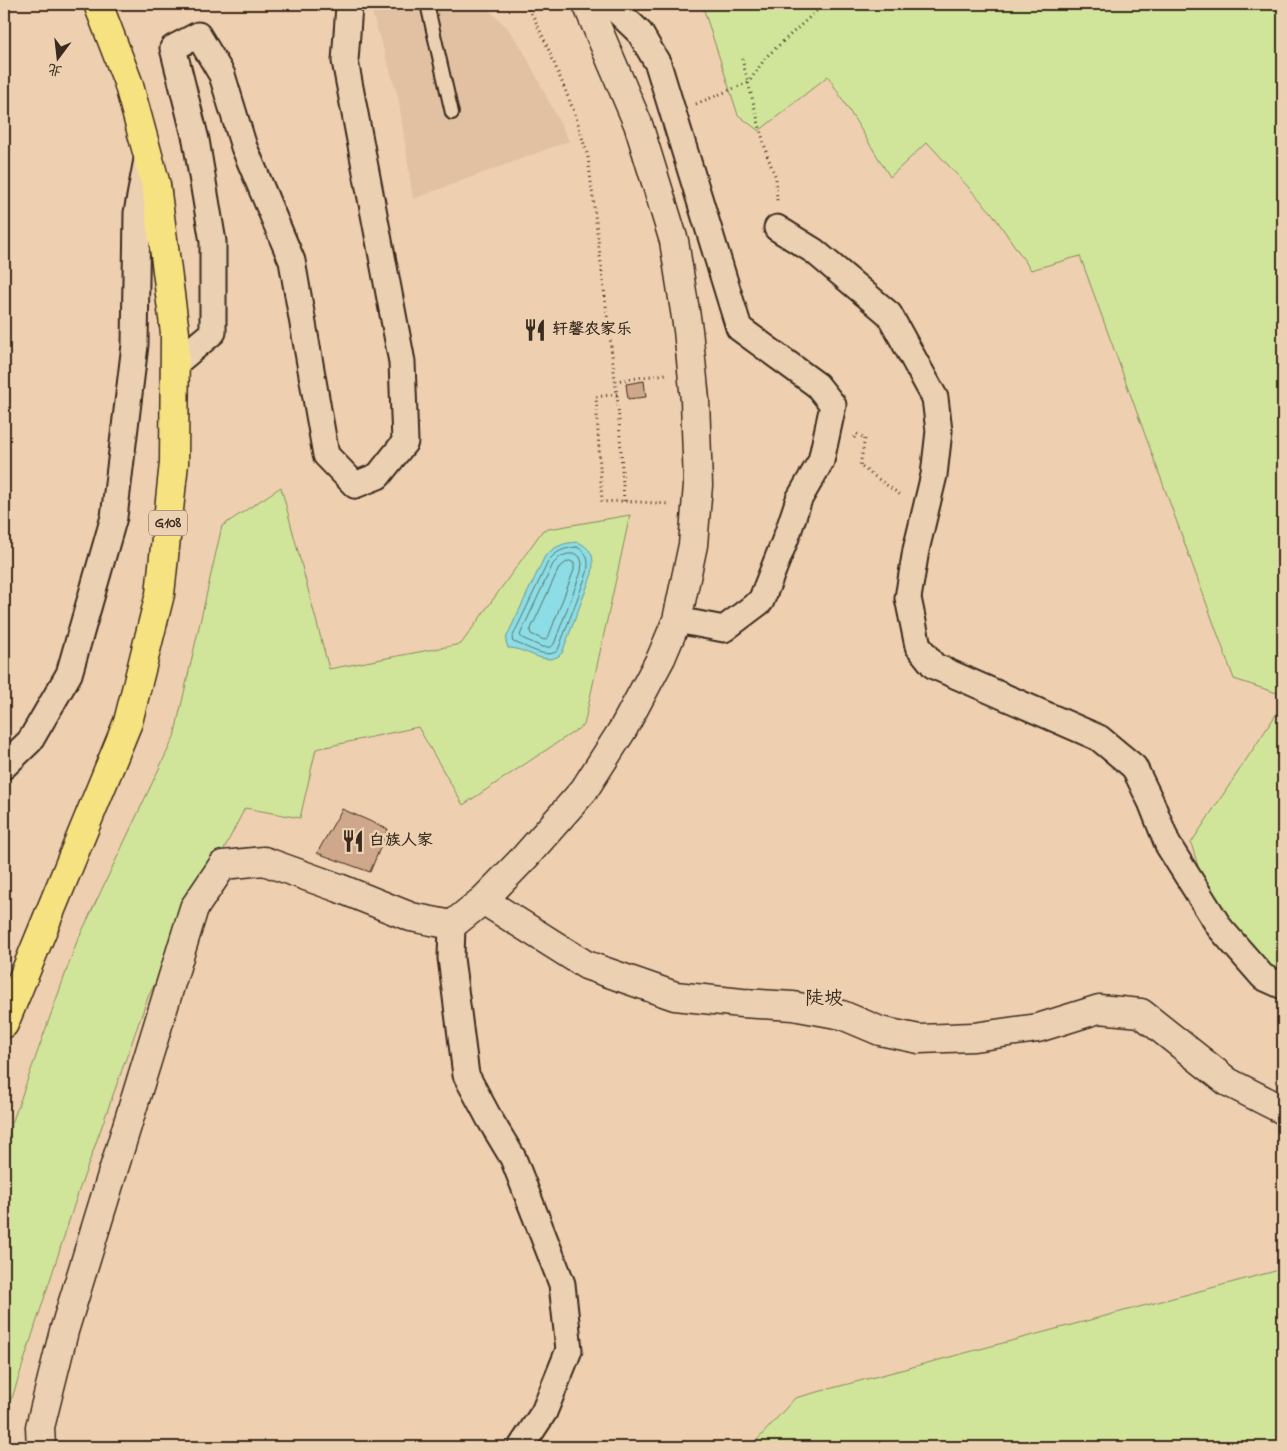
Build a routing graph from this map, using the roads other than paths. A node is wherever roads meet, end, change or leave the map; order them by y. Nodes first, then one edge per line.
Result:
1 (98, 4) edge
2 (350, 4) edge
3 (427, 4) edge
4 (588, 4) edge
5 (610, 4) edge
6 (452, 113) dead end
7 (148, 154) junction
8 (777, 228) road end
9 (175, 364) junction
10 (677, 620) junction
11 (4, 766) edge
12 (483, 900) junction
13 (452, 925) junction
14 (1283, 986) edge
15 (4, 1024) edge
16 (1283, 1110) edge
17 (42, 1447) edge
18 (521, 1447) edge

1 - 7 highway, G108
2 - 9 street
3 - 6 lane
4 - 10 street
5 - 10 street
7 - 9 highway, G108
7 - 11 street
8 - 14 street
9 - 15 highway, G108
10 - 12 street
12 - 13 street
12 - 16 street
13 - 17 street
13 - 18 street

